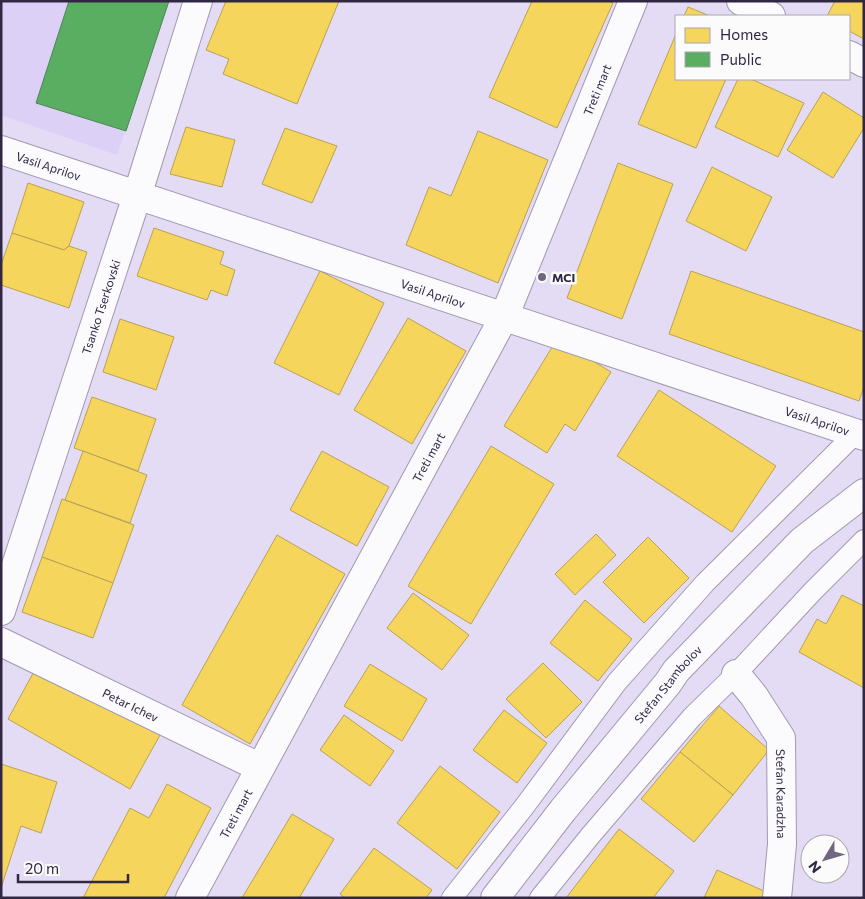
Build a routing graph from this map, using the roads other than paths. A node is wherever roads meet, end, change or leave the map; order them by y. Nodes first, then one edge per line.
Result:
1 (198, 1) edge
2 (633, 1) edge
3 (741, 1) edge
4 (769, 15) edge
5 (850, 56) edge
6 (864, 63) edge
7 (1, 150) edge
8 (137, 196) junction
9 (504, 317) junction
10 (860, 434) edge
11 (864, 493) edge
12 (864, 540) edge
13 (1, 611) edge
14 (1, 642) edge
15 (736, 674) junction
16 (259, 767) junction
17 (190, 898) edge
18 (452, 898) edge
19 (494, 898) edge
20 (540, 898) edge
21 (777, 898) edge

1 - 8 street, Tsanko Tserkovski
2 - 9 street, Treti mart
3 - 4 street
5 - 6 street
7 - 8 street, Vasil Aprilov
8 - 9 street, Vasil Aprilov
8 - 13 street, Tsanko Tserkovski
9 - 10 street, Vasil Aprilov
9 - 16 street, Treti mart
10 - 18 lane
11 - 19 street, Stefan Stambolov
12 - 15 lane
14 - 16 street, Petar Ichev
15 - 20 lane
15 - 21 street, Stefan Karadzha
16 - 17 street, Treti mart

